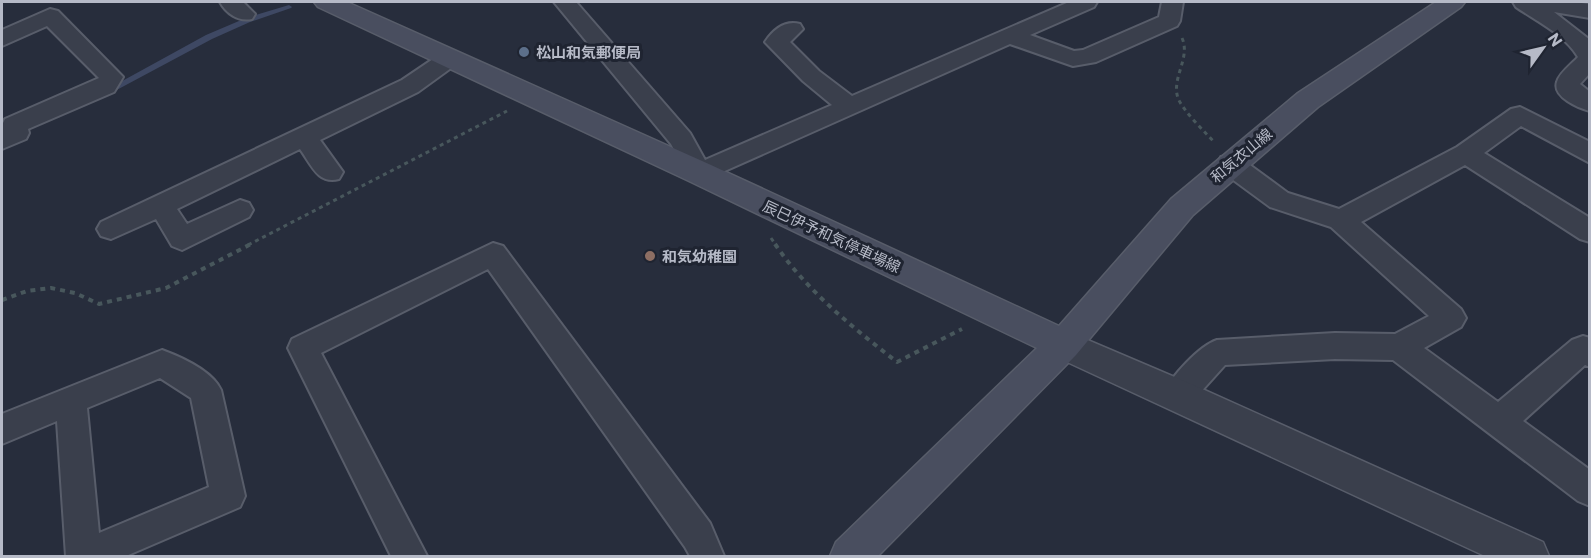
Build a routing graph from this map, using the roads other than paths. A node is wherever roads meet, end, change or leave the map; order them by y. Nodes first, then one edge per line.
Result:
1 (327, 2) edge
2 (565, 2) edge
3 (1086, 2) edge
4 (1452, 2) edge
5 (1524, 2) edge
6 (1535, 2) edge
7 (57, 5) edge
8 (1170, 11) edge
9 (1590, 11) edge
10 (792, 29) dead end
11 (1009, 36) junction
12 (2, 39) edge
13 (1590, 57) edge
14 (450, 58) junction
15 (1590, 103) edge
16 (850, 107) junction
17 (1590, 111) edge
18 (6, 128) edge
19 (1558, 136) junction
20 (304, 137) junction
21 (1466, 153) junction
22 (1590, 154) edge
23 (1232, 162) junction
24 (330, 172) dead end
25 (700, 173) junction
26 (161, 205) junction
27 (240, 210) dead end
28 (1341, 220) junction
29 (111, 229) dead end
30 (1590, 232) edge
31 (1064, 345) junction
32 (1399, 347) junction
33 (1590, 354) edge
34 (1178, 395) junction
35 (71, 400) junction
36 (1498, 422) junction
37 (2, 429) edge
38 (1590, 490) edge
39 (85, 556) edge
40 (409, 556) edge
41 (707, 556) edge
42 (850, 556) edge
43 (1529, 556) edge

1 - 14 main road, 辰巳伊予和気停車場線
2 - 25 street
3 - 11 street
4 - 23 main road, 和気衣山線
5 - 13 street
6 - 9 street
7 - 12 street
7 - 18 street
8 - 11 street
10 - 16 street
11 - 16 street
13 - 15 street
14 - 20 street
14 - 25 main road, 辰巳伊予和気停車場線
16 - 25 street
17 - 19 street
19 - 21 street
19 - 22 street
20 - 24 street
20 - 26 street
21 - 28 street
21 - 30 street
23 - 28 street
23 - 31 main road, 和気衣山線
25 - 31 main road, 辰巳伊予和気停車場線
26 - 27 street
26 - 29 street
28 - 32 street
31 - 34 street
31 - 42 main road
32 - 34 street
32 - 36 street
33 - 36 street
34 - 43 street
35 - 37 street
35 - 39 street
35 - 39 street
36 - 38 street
40 - 41 street

